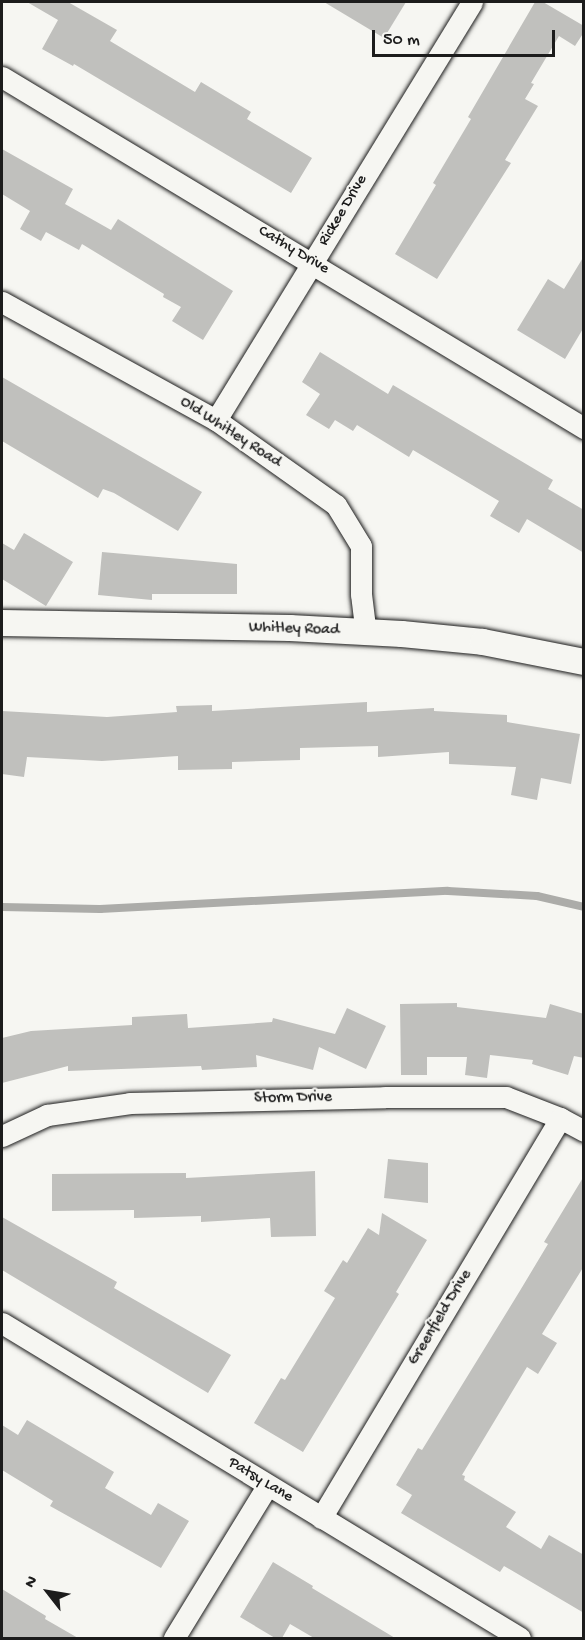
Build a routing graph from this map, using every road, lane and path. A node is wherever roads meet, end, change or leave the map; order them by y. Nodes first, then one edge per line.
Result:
1 (472, 2) edge
2 (2, 77) edge
3 (312, 262) junction
4 (2, 302) edge
5 (216, 420) junction
6 (584, 428) edge
7 (2, 623) edge
8 (366, 633) junction
9 (584, 662) edge
10 (560, 1118) junction
11 (584, 1131) edge
12 (2, 1136) edge
13 (2, 1323) edge
14 (267, 1486) junction
15 (321, 1518) junction
16 (174, 1638) edge
17 (520, 1638) edge

1 - 3 street, Rickee Drive
2 - 3 street, Cathy Drive
3 - 5 street, Rickee Drive
3 - 6 street, Cathy Drive
4 - 5 street, Old Whitley Road
5 - 8 street, Old Whitley Road
7 - 8 street, Whitley Road
8 - 9 street, Whitley Road
10 - 11 street, Storm Drive
10 - 12 street, Storm Drive
10 - 15 street, Greenfield Drive
13 - 14 street, Patsy Lane
14 - 15 street, Patsy Lane
14 - 16 street
15 - 17 street, Patsy Lane

